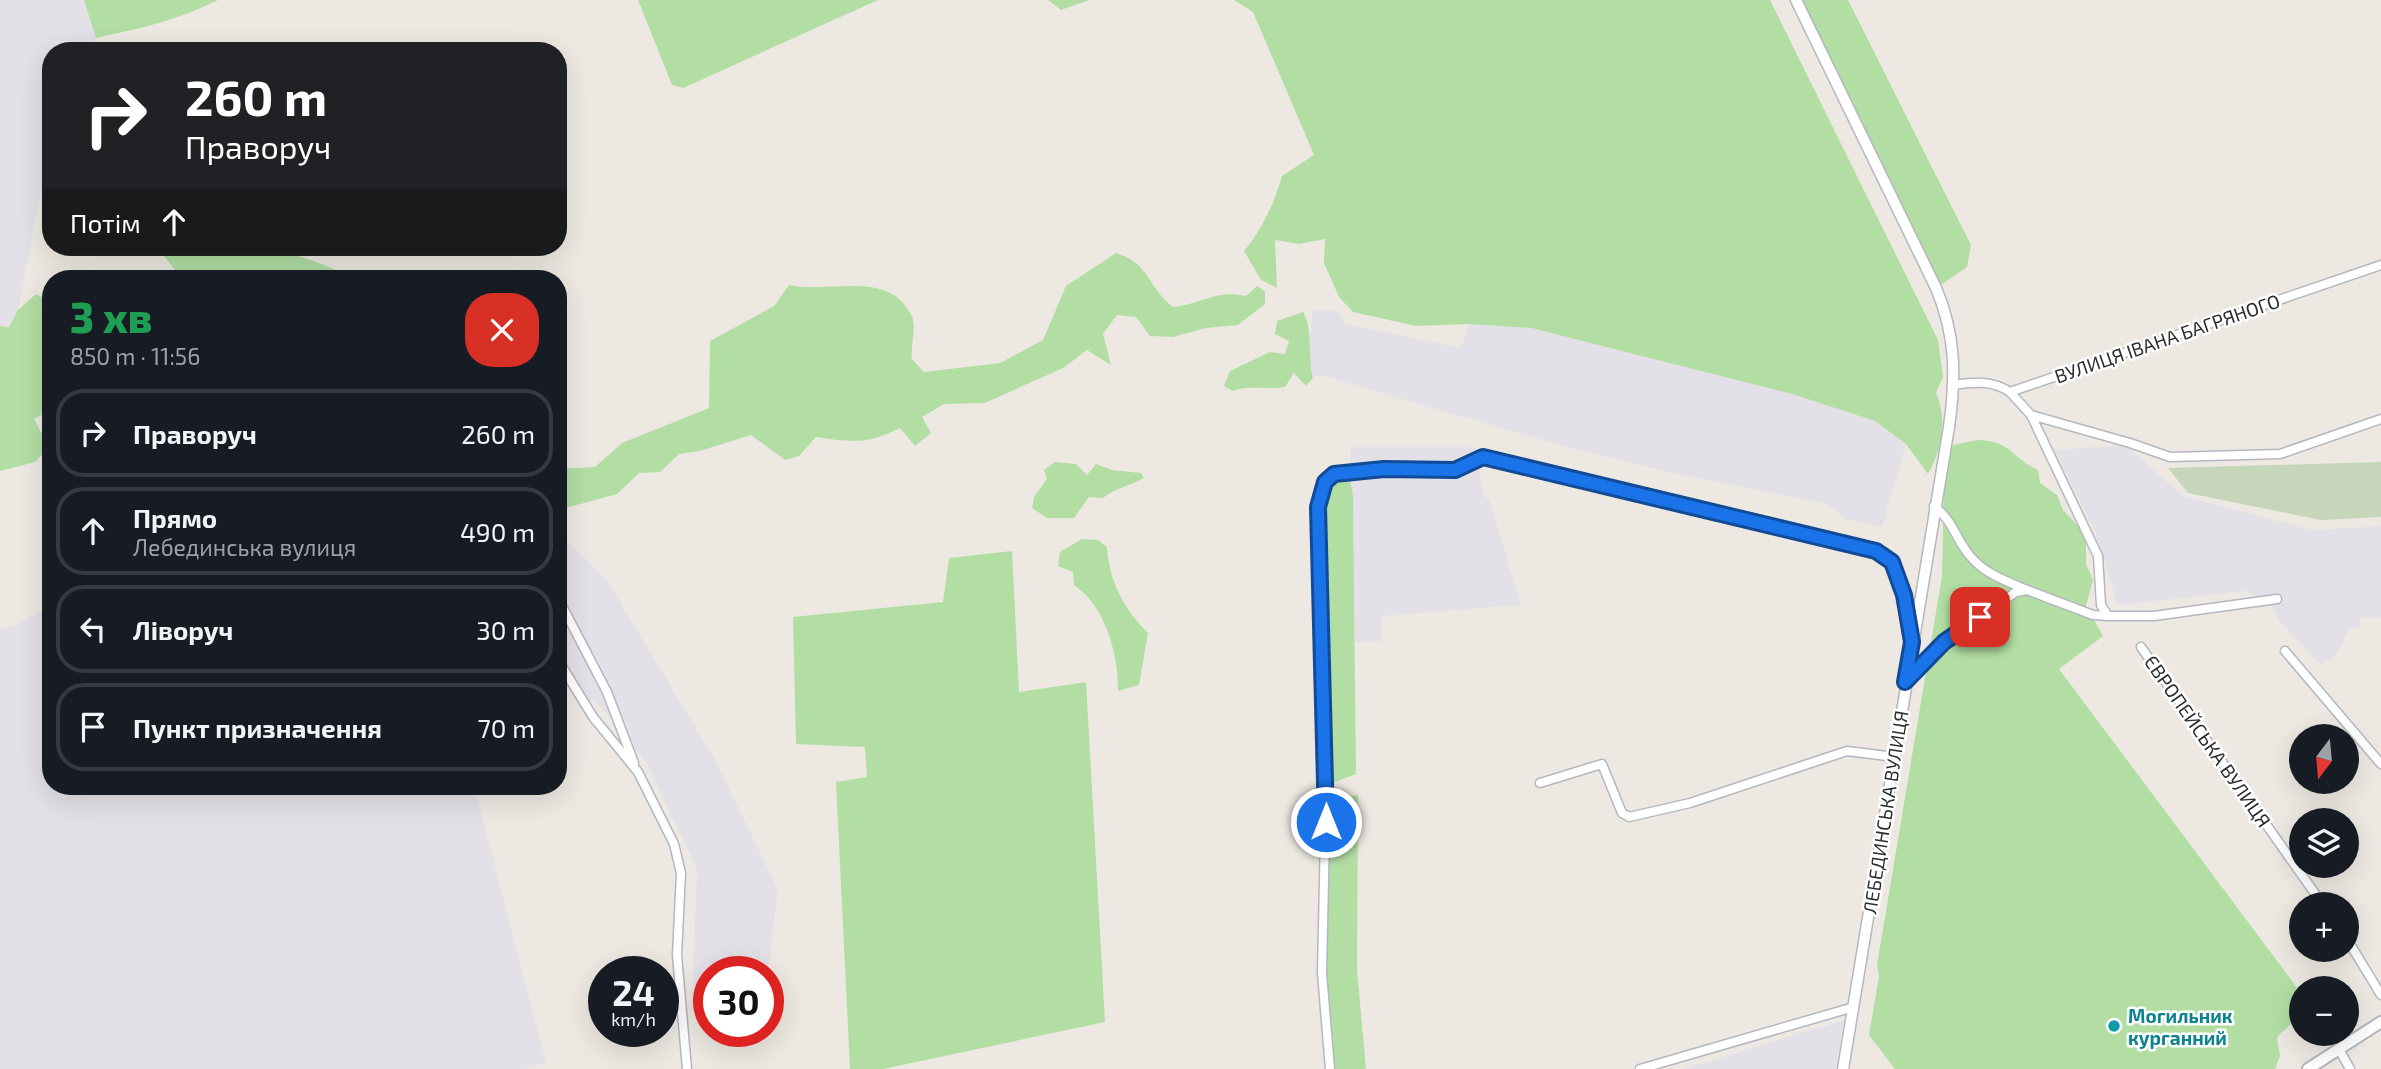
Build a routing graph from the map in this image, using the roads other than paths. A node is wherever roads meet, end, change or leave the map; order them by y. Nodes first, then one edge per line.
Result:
1 (1796, 0) edge
2 (2381, 265) edge
3 (1953, 385) junction
4 (2010, 392) junction
5 (2031, 415) junction
6 (2381, 419) edge
7 (1934, 506) junction
8 (2027, 590) junction
9 (2277, 599) dead end
10 (567, 614) edge
11 (2108, 616) junction
12 (1912, 642) junction
13 (2141, 646) dead end
14 (2285, 652) dead end
15 (567, 675) edge
16 (1905, 682) junction
17 (1895, 757) junction
18 (2381, 764) edge
19 (638, 772) junction
20 (1540, 783) dead end
21 (2314, 892) edge
22 (2359, 958) edge
23 (2381, 995) edge
24 (1854, 1007) junction
25 (2381, 1022) edge
26 (2339, 1049) junction
27 (2323, 1065) edge
28 (687, 1069) edge
29 (1330, 1069) edge
30 (1640, 1069) edge
31 (1843, 1069) edge
32 (2308, 1069) edge
33 (2350, 1069) edge

1 - 3 street, ЛЕБЕДИНСЬКА ВУЛИЦЯ
2 - 4 street, ВУЛИЦЯ ІВАНА БАГРЯНОГО
3 - 4 street
3 - 7 street, ЛЕБЕДИНСЬКА ВУЛИЦЯ
4 - 5 street
5 - 6 street
5 - 11 street
7 - 8 street
7 - 12 street, ЛЕБЕДИНСЬКА ВУЛИЦЯ
8 - 11 street
8 - 16 street
9 - 11 street
10 - 19 street
12 - 16 street, ЛЕБЕДИНСЬКА ВУЛИЦЯ
12 - 29 street
13 - 21 street, ЄВРОПЕЙСЬКА ВУЛИЦЯ
14 - 18 street
15 - 19 street
16 - 17 street, ЛЕБЕДИНСЬКА ВУЛИЦЯ
17 - 20 street
17 - 24 street, ЛЕБЕДИНСЬКА ВУЛИЦЯ
19 - 28 street
22 - 23 street
24 - 30 street
24 - 31 street, ЛЕБЕДИНСЬКА ВУЛИЦЯ
25 - 26 main road
26 - 27 main road
26 - 33 street
27 - 32 main road

